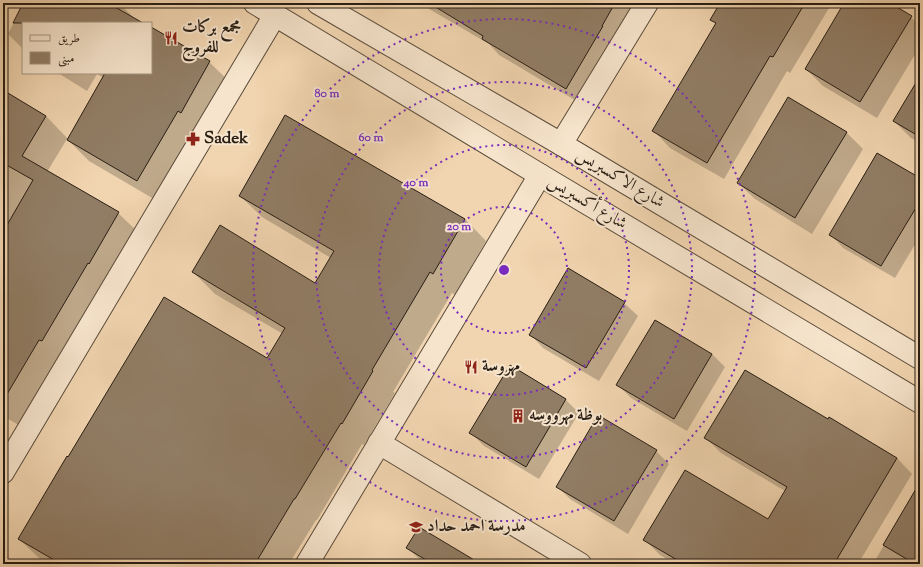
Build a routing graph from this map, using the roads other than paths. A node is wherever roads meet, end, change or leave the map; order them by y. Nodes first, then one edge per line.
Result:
1 (255, 3) edge
2 (318, 3) edge
3 (647, 3) edge
4 (275, 15) junction
5 (561, 144) junction
6 (540, 175) junction
7 (920, 358) edge
8 (920, 402) edge
9 (379, 443) junction
10 (3, 472) edge
11 (307, 564) edge
12 (580, 564) edge

1 - 4 street, شارع أكسبريس
2 - 5 street, شارع الاكسبريس
3 - 5 street
4 - 6 street, شارع أكسبريس
4 - 10 street
5 - 7 street, شارع الاكسبريس
6 - 8 street, شارع أكسبريس
6 - 9 street
9 - 11 street
9 - 12 street

